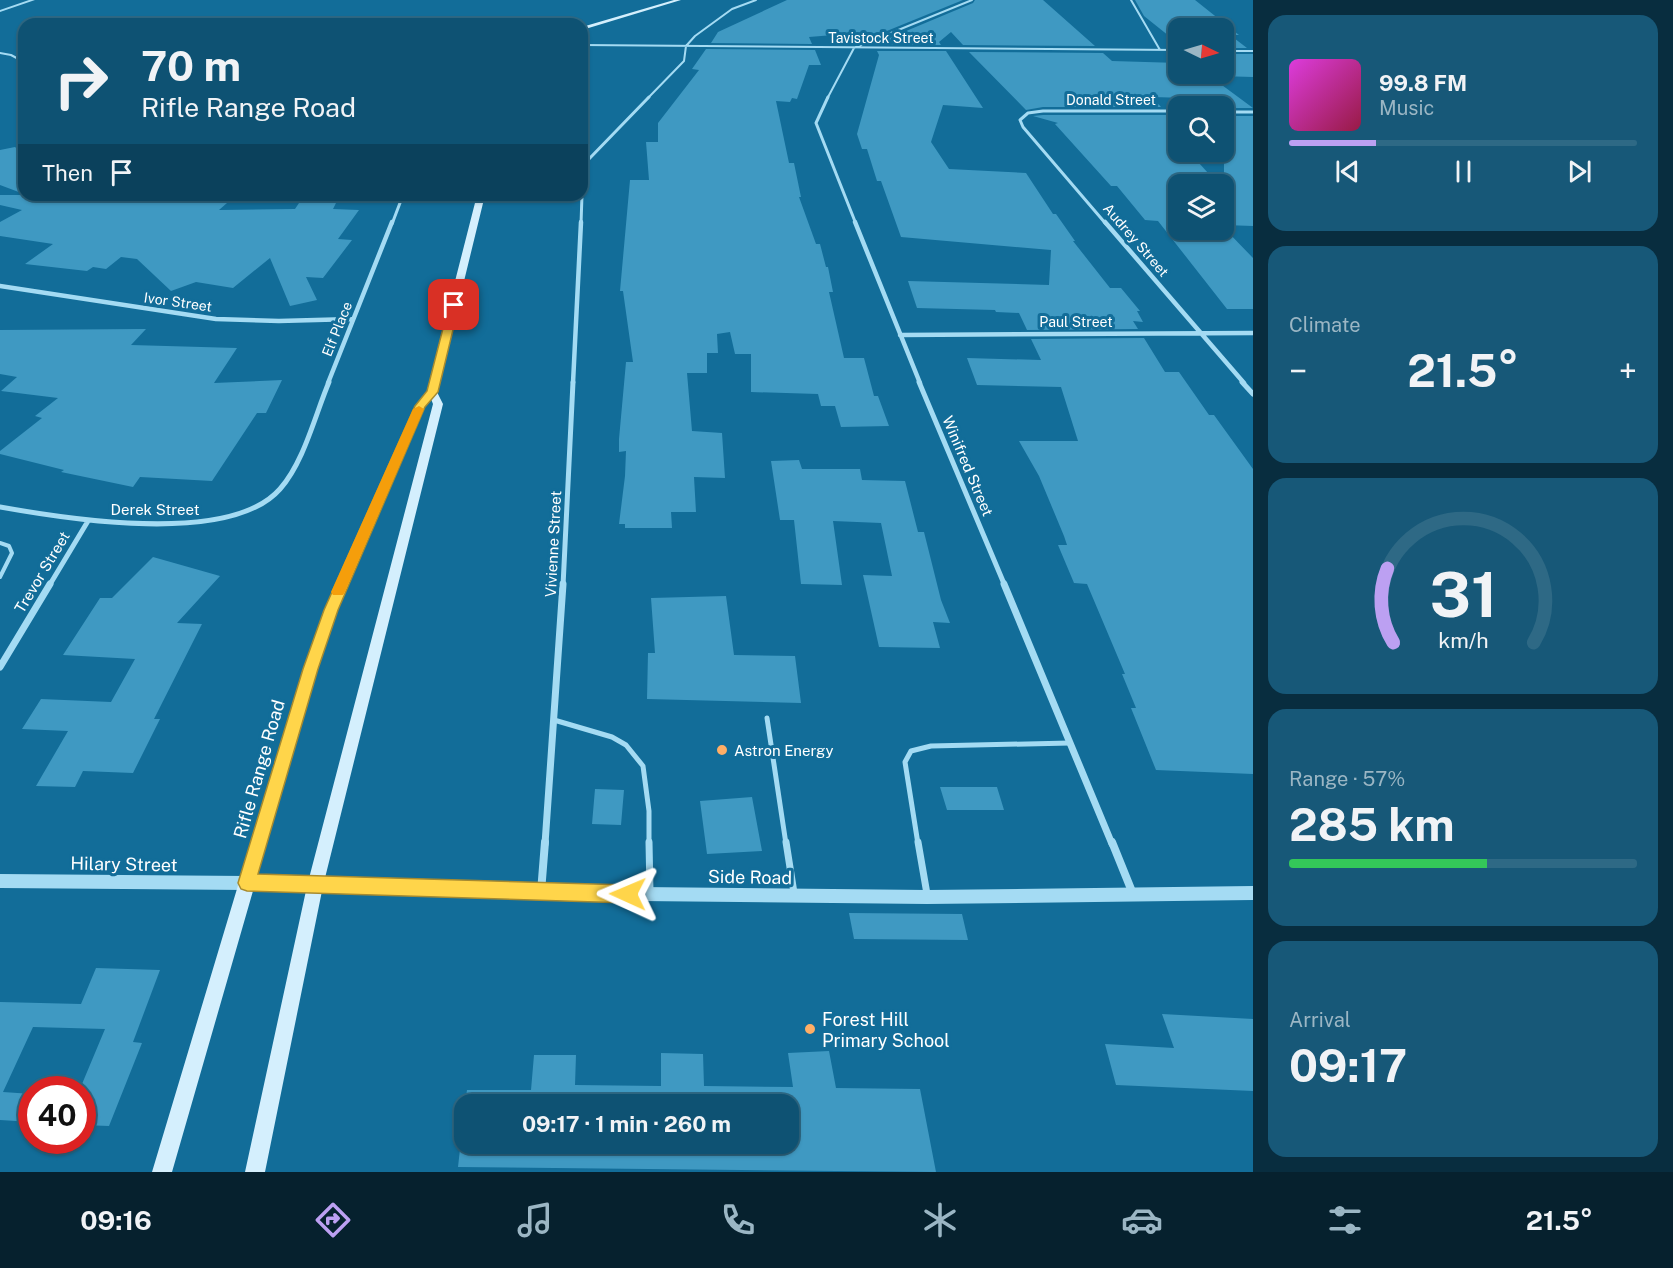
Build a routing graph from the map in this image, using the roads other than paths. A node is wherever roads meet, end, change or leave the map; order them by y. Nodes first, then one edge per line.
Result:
1 (33, 0) edge
2 (679, 0) edge
3 (756, 0) edge
4 (972, 0) edge
5 (1131, 0) edge
6 (0, 11) edge
7 (588, 28) edge
8 (588, 45) edge
9 (686, 46) junction
10 (854, 48) junction
11 (1160, 50) junction
12 (1168, 50) edge
13 (1234, 51) edge
14 (1253, 51) edge
15 (0, 53) edge
16 (18, 59) edge
17 (1043, 111) joint
18 (1168, 111) edge
19 (1234, 112) edge
20 (1253, 112) edge
21 (588, 160) edge
22 (401, 201) edge
23 (480, 201) edge
24 (582, 201) edge
25 (0, 286) edge
26 (354, 319) junction
27 (1203, 333) junction
28 (1253, 333) edge
29 (900, 335) junction
30 (432, 392) junction
31 (1253, 394) edge
32 (293, 472) joint
33 (0, 507) edge
34 (88, 520) junction
35 (0, 543) edge
36 (0, 577) edge
37 (1, 664) edge
38 (767, 718) dead end
39 (554, 720) junction
40 (1070, 743) junction
41 (0, 881) edge
42 (247, 883) junction
43 (315, 886) junction
44 (541, 893) junction
45 (1253, 893) edge
46 (650, 894) junction
47 (1134, 894) junction
48 (794, 896) junction
49 (927, 897) junction
50 (162, 1172) edge
51 (255, 1172) edge

1 - 6 street
2 - 7 main road
3 - 9 street
4 - 10 street
5 - 11 street
8 - 9 street, Tavistock Street
9 - 10 street, Tavistock Street
9 - 21 street, Vivienne Street
10 - 11 street, Tavistock Street
10 - 29 street, Winifred Street
11 - 12 street, Tavistock Street
13 - 14 street
15 - 16 street
17 - 18 street, Donald Street
17 - 27 street, Audrey Street
19 - 20 street
22 - 26 street, Elf Place
23 - 30 main road, Rifle Range Road
24 - 39 street, Vivienne Street
25 - 26 street, Ivor Street
26 - 32 street, Elf Place
27 - 28 street, Paul Street
27 - 29 street, Paul Street
27 - 31 street, Audrey Street
29 - 40 street, Winifred Street
30 - 42 main road, Rifle Range Road
30 - 43 main road, Rifle Range Road
32 - 34 street, Derek Street
33 - 34 street, Derek Street
34 - 37 street, Trevor Street
35 - 36 lane
38 - 48 lane
39 - 44 street, Vivienne Street
39 - 46 lane
40 - 47 street, Winifred Street
40 - 49 lane
41 - 42 street, Hilary Street
42 - 43 street, Side Road
42 - 50 main road, Rifle Range Road
43 - 44 street, Side Road
43 - 51 main road, Rifle Range Road
44 - 46 street, Side Road
45 - 47 street, Side Road
46 - 48 street, Side Road
47 - 49 street, Side Road
48 - 49 street, Side Road

